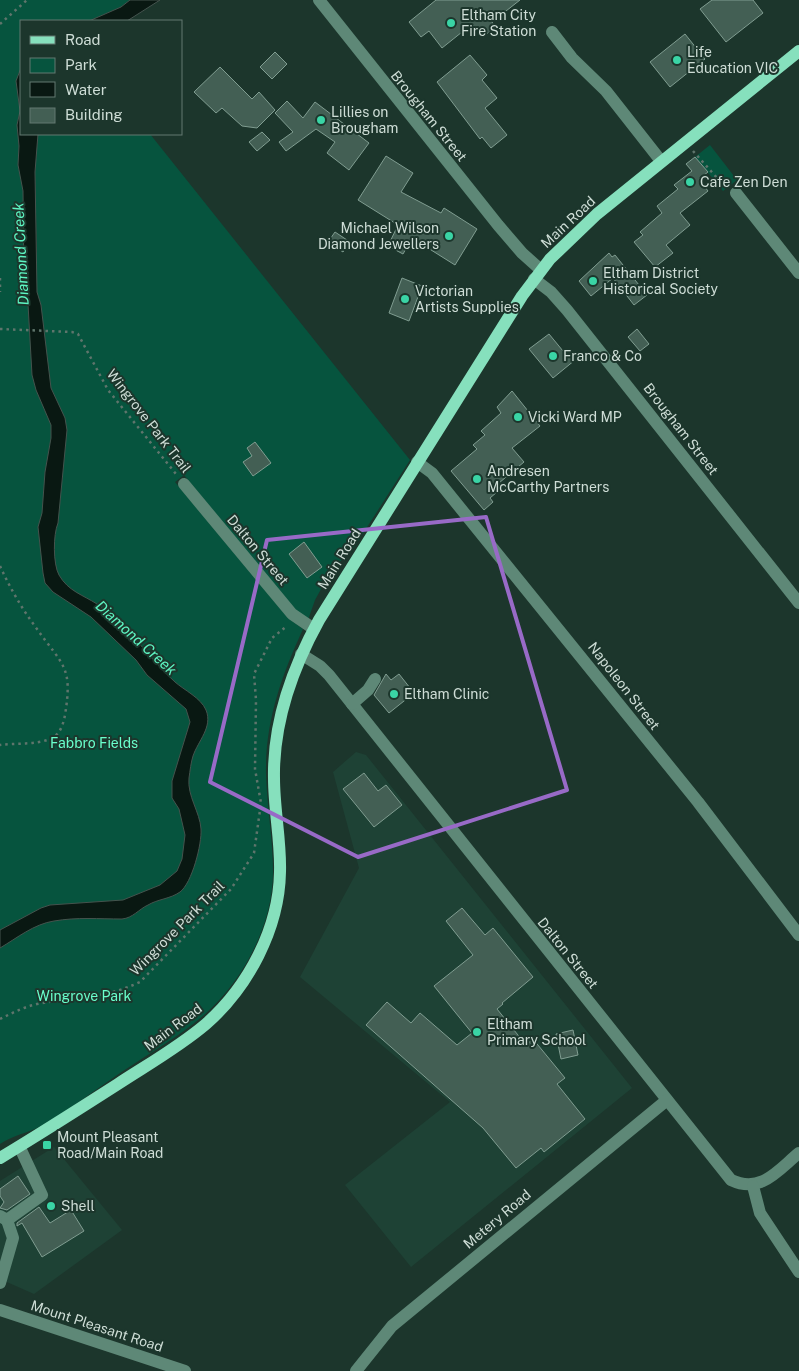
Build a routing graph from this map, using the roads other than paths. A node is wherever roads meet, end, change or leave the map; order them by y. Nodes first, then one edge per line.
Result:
1 (318, 0) edge
2 (552, 32) dead end
3 (799, 51) edge
4 (661, 162) junction
5 (736, 193) road end
6 (799, 273) edge
7 (537, 274) junction
8 (417, 462) junction
9 (184, 484) road end
10 (799, 603) edge
11 (314, 629) junction
12 (301, 654) junction
13 (375, 679) dead end
14 (352, 704) junction
15 (799, 934) edge
16 (667, 1100) junction
17 (20, 1148) junction
18 (799, 1153) edge
19 (0, 1158) edge
20 (0, 1167) edge
21 (753, 1186) junction
22 (3, 1218) edge
23 (799, 1272) edge
24 (0, 1284) edge
25 (0, 1310) edge
26 (185, 1371) edge
27 (356, 1371) edge

1 - 7 street, Brougham Street
2 - 4 street
3 - 4 main road, Main Road
4 - 7 main road, Main Road
5 - 6 street
7 - 8 main road, Main Road
7 - 10 street, Brougham Street
8 - 11 main road, Main Road
8 - 15 street, Napoleon Street
9 - 11 street, Dalton Street
11 - 12 main road, Main Road
12 - 14 street, Dalton Street
12 - 17 main road, Main Road
13 - 14 street
14 - 16 street, Dalton Street
16 - 21 street, Dalton Street
16 - 27 street, Metery Road
17 - 19 main road, Main Road
17 - 20 main road, Main Road
17 - 22 street
18 - 21 street
21 - 23 street
22 - 24 street
25 - 26 street, Mount Pleasant Road

